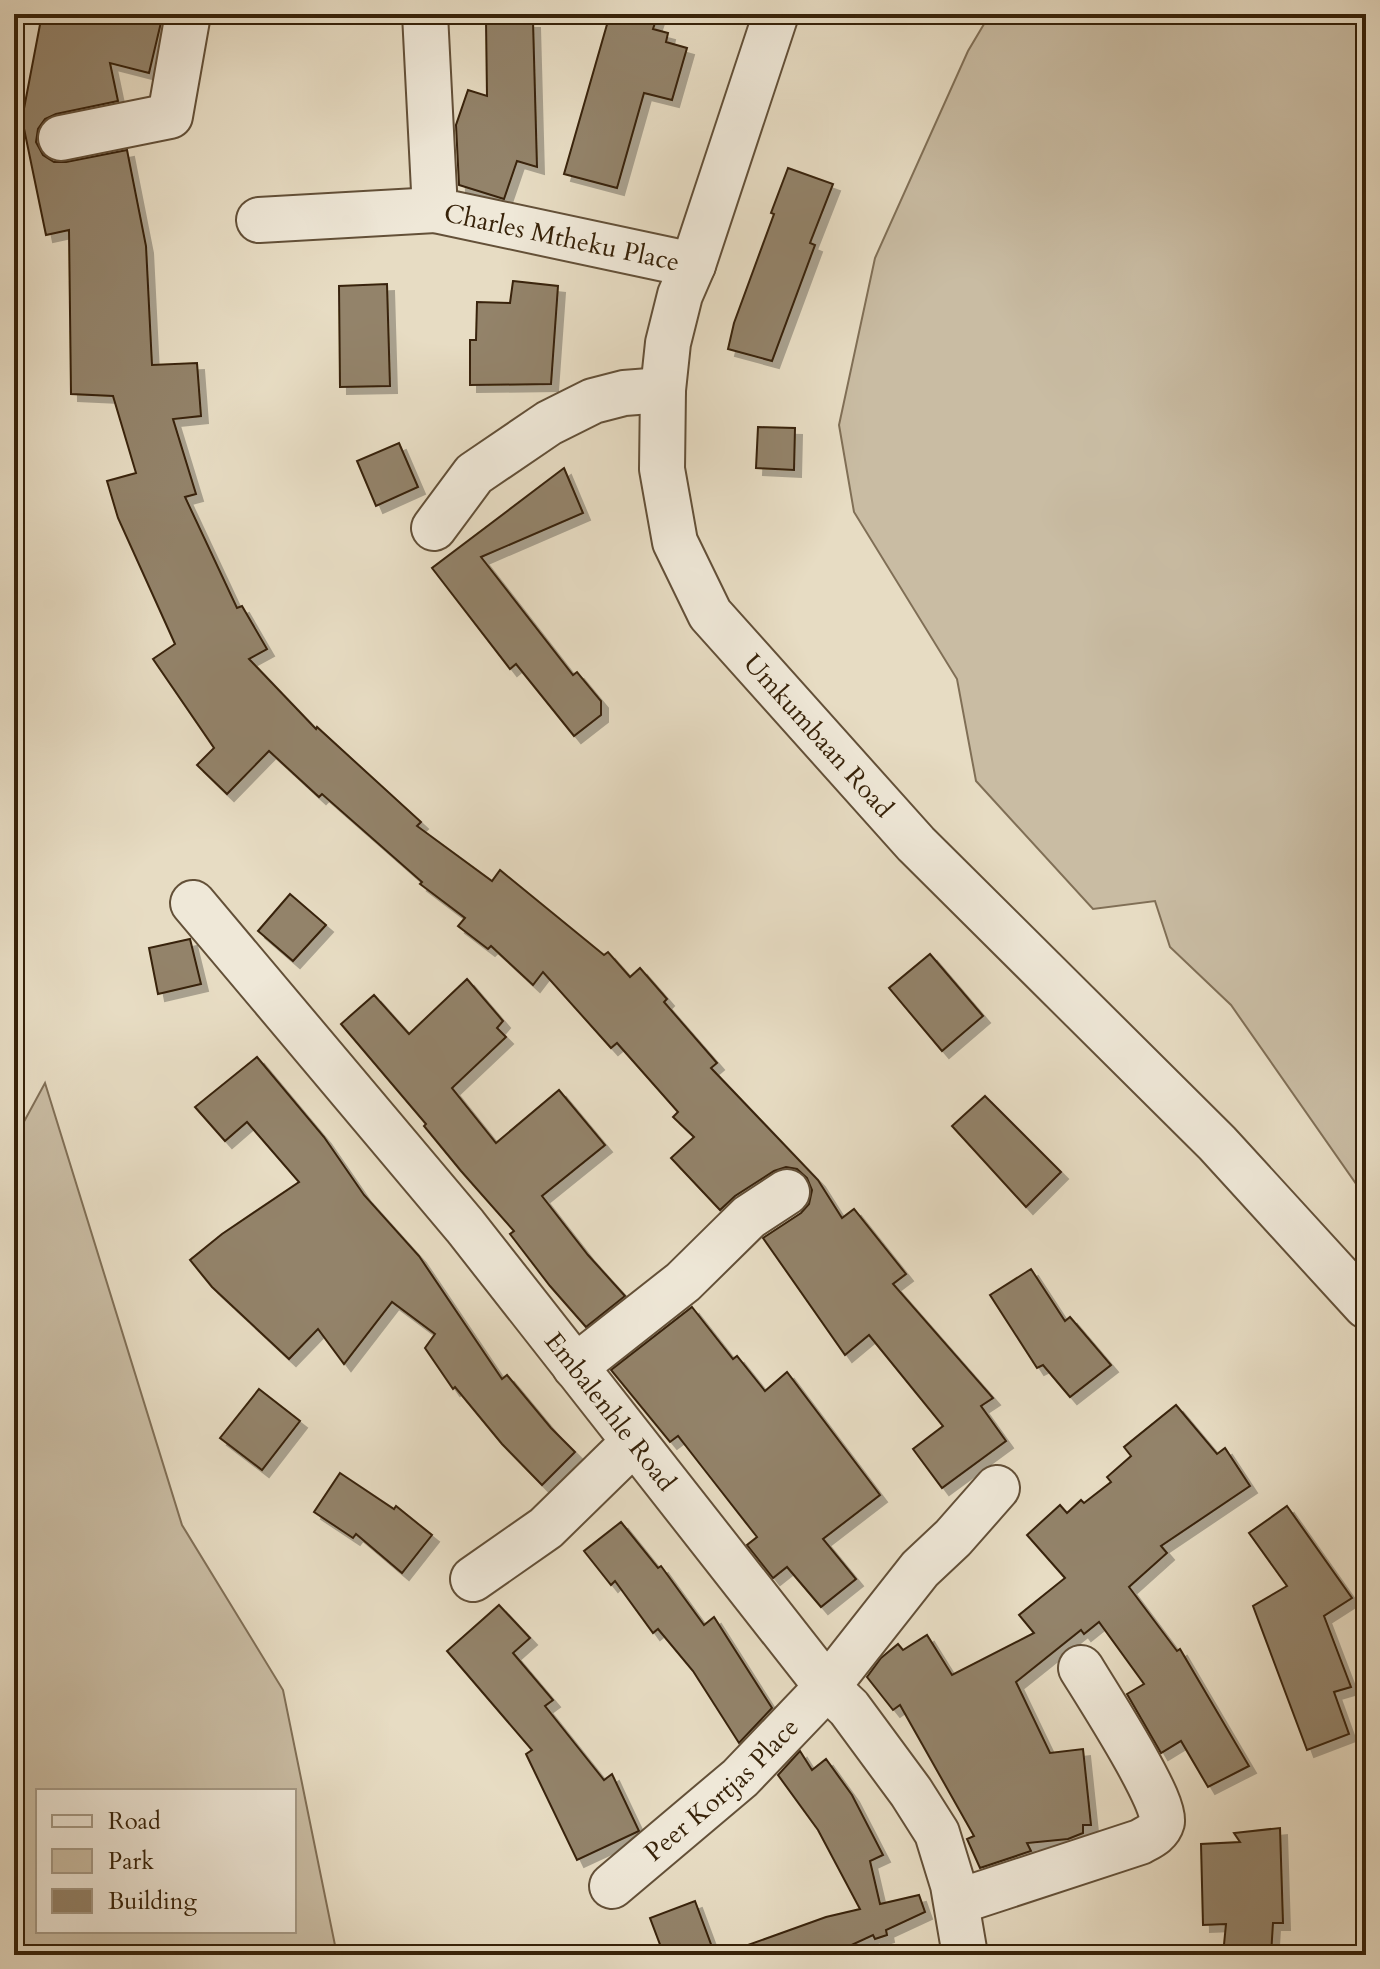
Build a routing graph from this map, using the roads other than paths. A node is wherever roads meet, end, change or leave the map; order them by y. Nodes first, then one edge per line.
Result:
1 (188, 14) edge
2 (425, 14) edge
3 (776, 14) edge
4 (61, 138) dead end
5 (435, 210) junction
6 (259, 220) dead end
7 (693, 265) junction
8 (663, 390) junction
9 (434, 528) dead end
10 (193, 903) dead end
11 (787, 1192) dead end
12 (1366, 1306) edge
13 (575, 1367) junction
14 (634, 1442) junction
15 (997, 1488) dead end
16 (473, 1579) dead end
17 (1081, 1668) dead end
18 (827, 1687) junction
19 (612, 1886) dead end
20 (957, 1902) junction
21 (965, 1955) edge

1 - 4 street
2 - 5 street, Charles Mtheku Place
3 - 7 street, Umkumbaan Road
5 - 6 street
5 - 7 street, Charles Mtheku Place
7 - 8 street, Umkumbaan Road
8 - 9 street
8 - 12 street, Umkumbaan Road
10 - 13 street, Embalenhle Road
11 - 13 street
13 - 14 street, Embalenhle Road
14 - 16 street
14 - 18 street, Embalenhle Road
15 - 18 street, Peer Kortjas Place
17 - 20 street
18 - 19 street, Peer Kortjas Place
18 - 20 street, Embalenhle Road
20 - 21 street, Embalenhle Road

